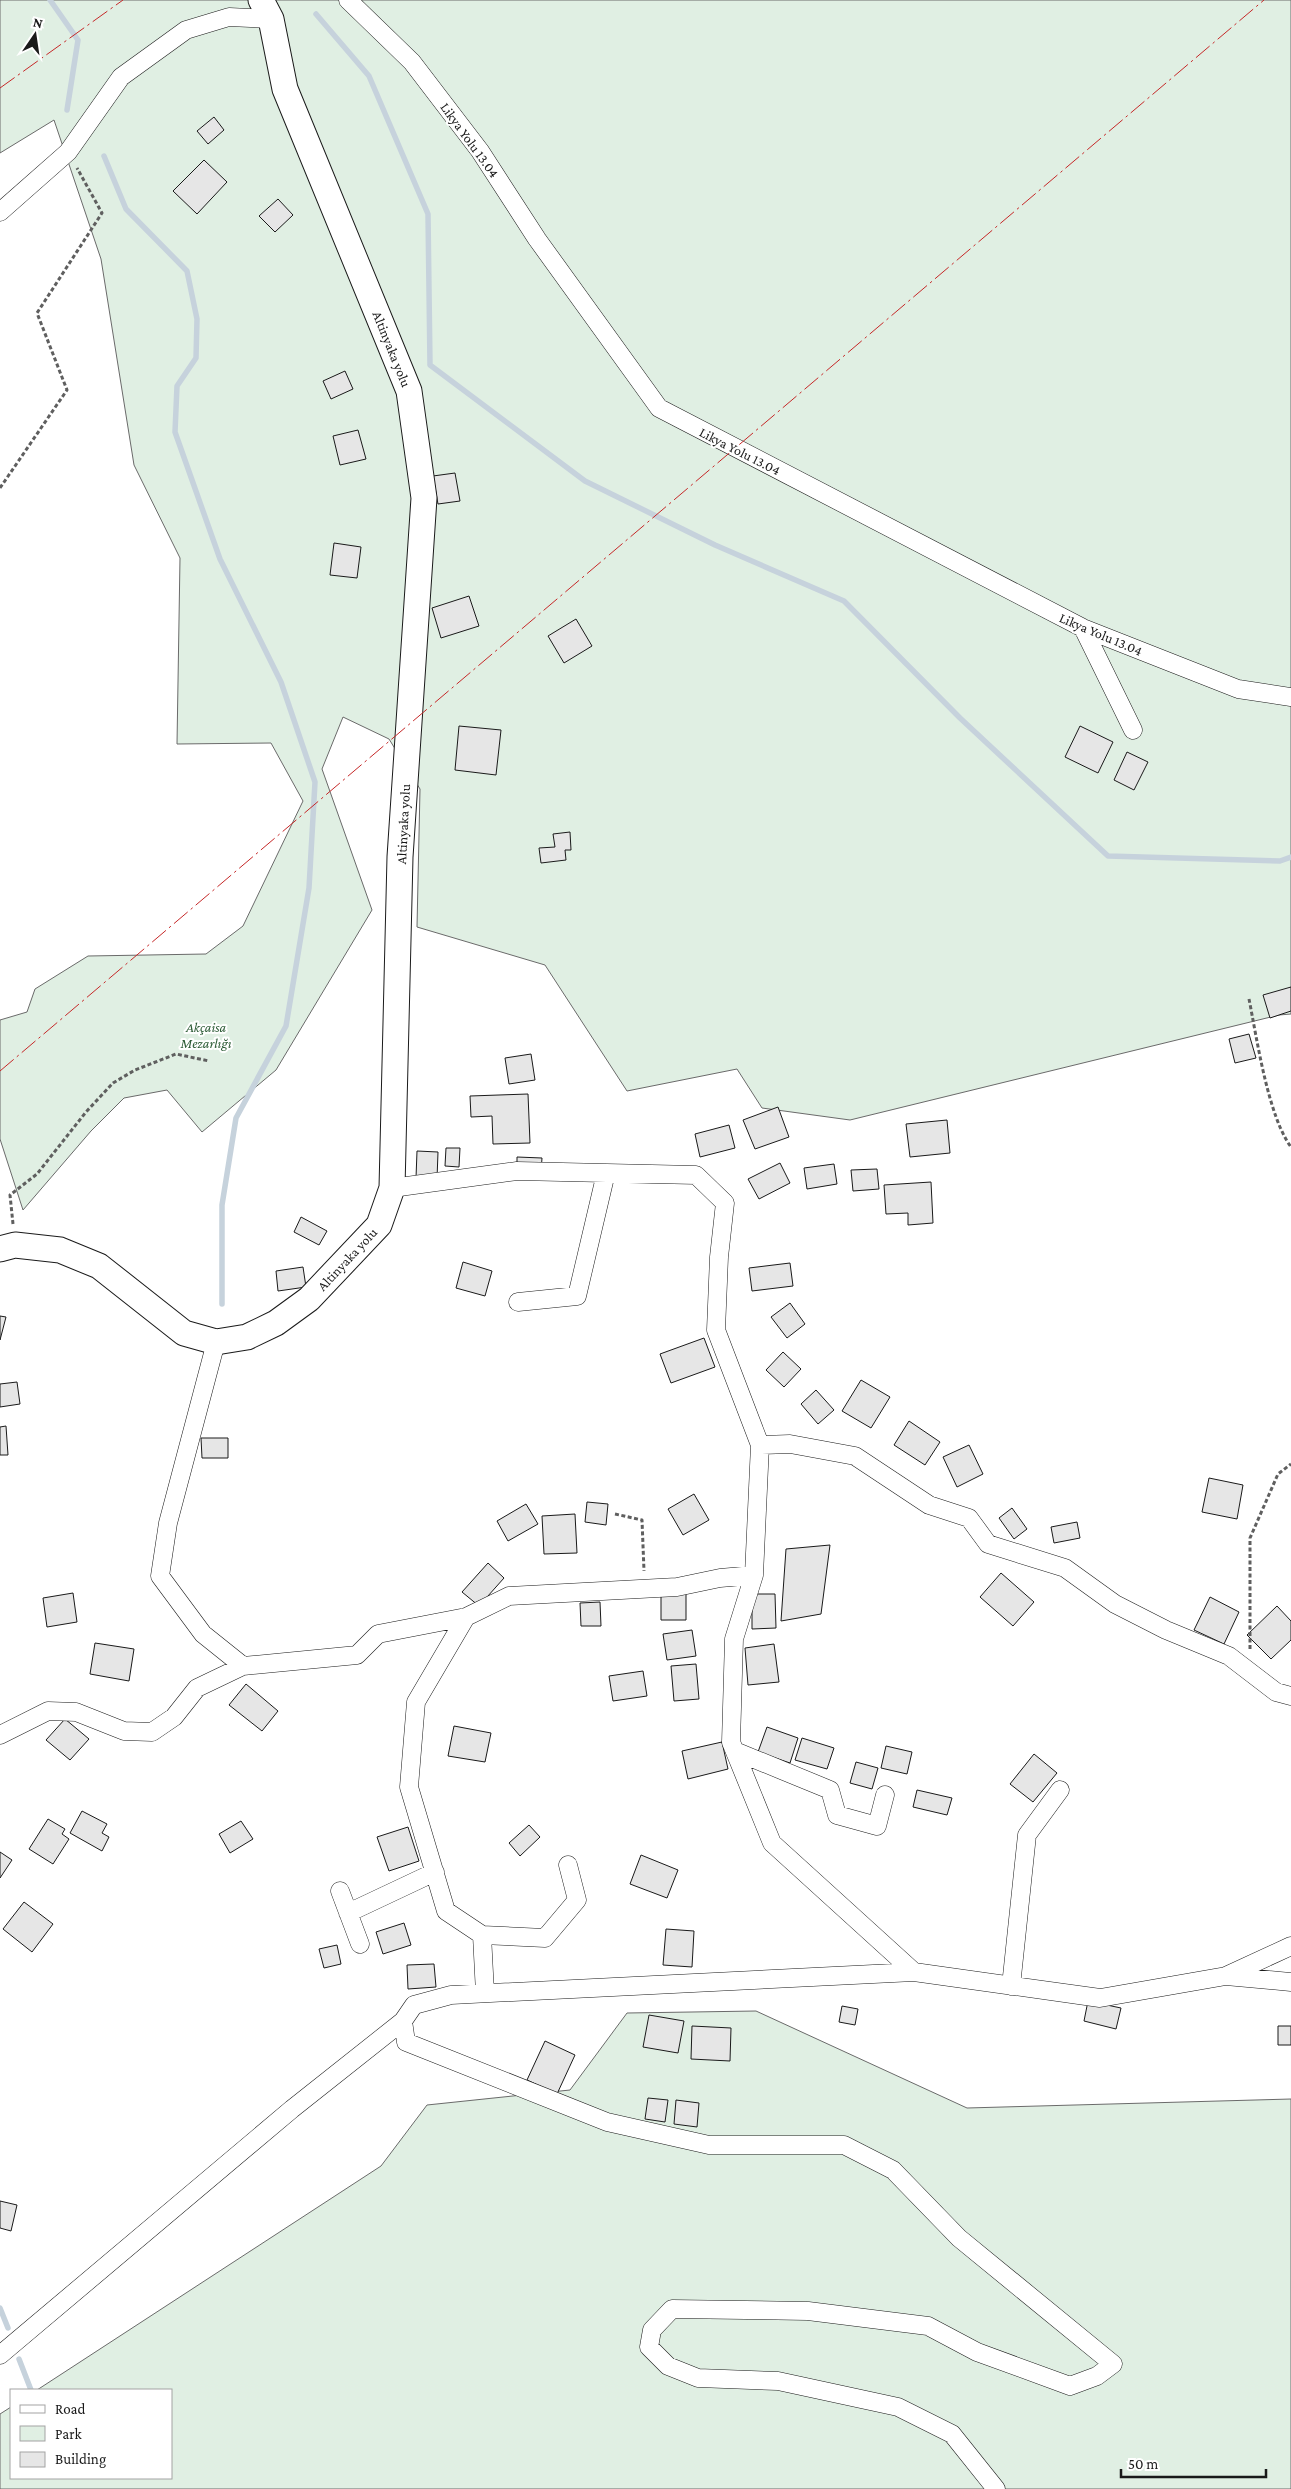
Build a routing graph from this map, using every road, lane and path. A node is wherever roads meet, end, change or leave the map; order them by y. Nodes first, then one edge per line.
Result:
1 (348, 0) edge
2 (266, 10) edge
3 (68, 152) junction
4 (0, 212) edge
5 (0, 488) edge
6 (1083, 628) junction
7 (1291, 698) edge
8 (1133, 730) dead end
9 (1249, 999) dead end
10 (209, 1061) dead end
11 (1291, 1147) edge
12 (606, 1173) junction
13 (392, 1188) junction
14 (8, 1247) edge
15 (518, 1302) dead end
16 (216, 1342) junction
17 (760, 1445) junction
18 (1291, 1464) edge
19 (615, 1514) dead end
20 (754, 1576) junction
21 (645, 1589) junction
22 (466, 1617) junction
23 (243, 1666) junction
24 (1250, 1672) junction
25 (1291, 1696) edge
26 (0, 1735) edge
27 (735, 1752) junction
28 (1060, 1790) dead end
29 (885, 1795) dead end
30 (568, 1865) dead end
31 (434, 1872) junction
32 (340, 1891) dead end
33 (348, 1913) junction
34 (482, 1935) junction
35 (360, 1944) dead end
36 (1291, 1946) edge
37 (914, 1972) junction
38 (1226, 1976) junction
39 (1291, 1982) edge
40 (1012, 1986) junction
41 (485, 1993) junction
42 (403, 2021) junction
43 (0, 2354) edge
44 (996, 2489) edge

1 - 6 street, Likya Yolu 13.04
2 - 3 street
2 - 13 main road, Altinyaka yolu
3 - 4 street
3 - 5 path
6 - 7 street, Likya Yolu 13.04
6 - 8 street
9 - 11 path
10 - 14 path
12 - 13 street
12 - 15 street
12 - 17 street
13 - 16 main road, Altinyaka yolu
14 - 16 main road, Altinyaka yolu
16 - 23 street
17 - 20 street
17 - 24 street
18 - 24 path
19 - 21 path
20 - 21 street
20 - 27 street
21 - 22 street
22 - 23 street
22 - 31 street
23 - 26 street
24 - 25 street
27 - 29 street
27 - 37 street
28 - 40 street
30 - 34 street
31 - 33 street
31 - 34 street
32 - 33 street
33 - 35 street
34 - 41 street
36 - 38 street
37 - 40 street
37 - 41 street
38 - 39 street
38 - 40 street
41 - 42 street
42 - 43 street
42 - 44 street

